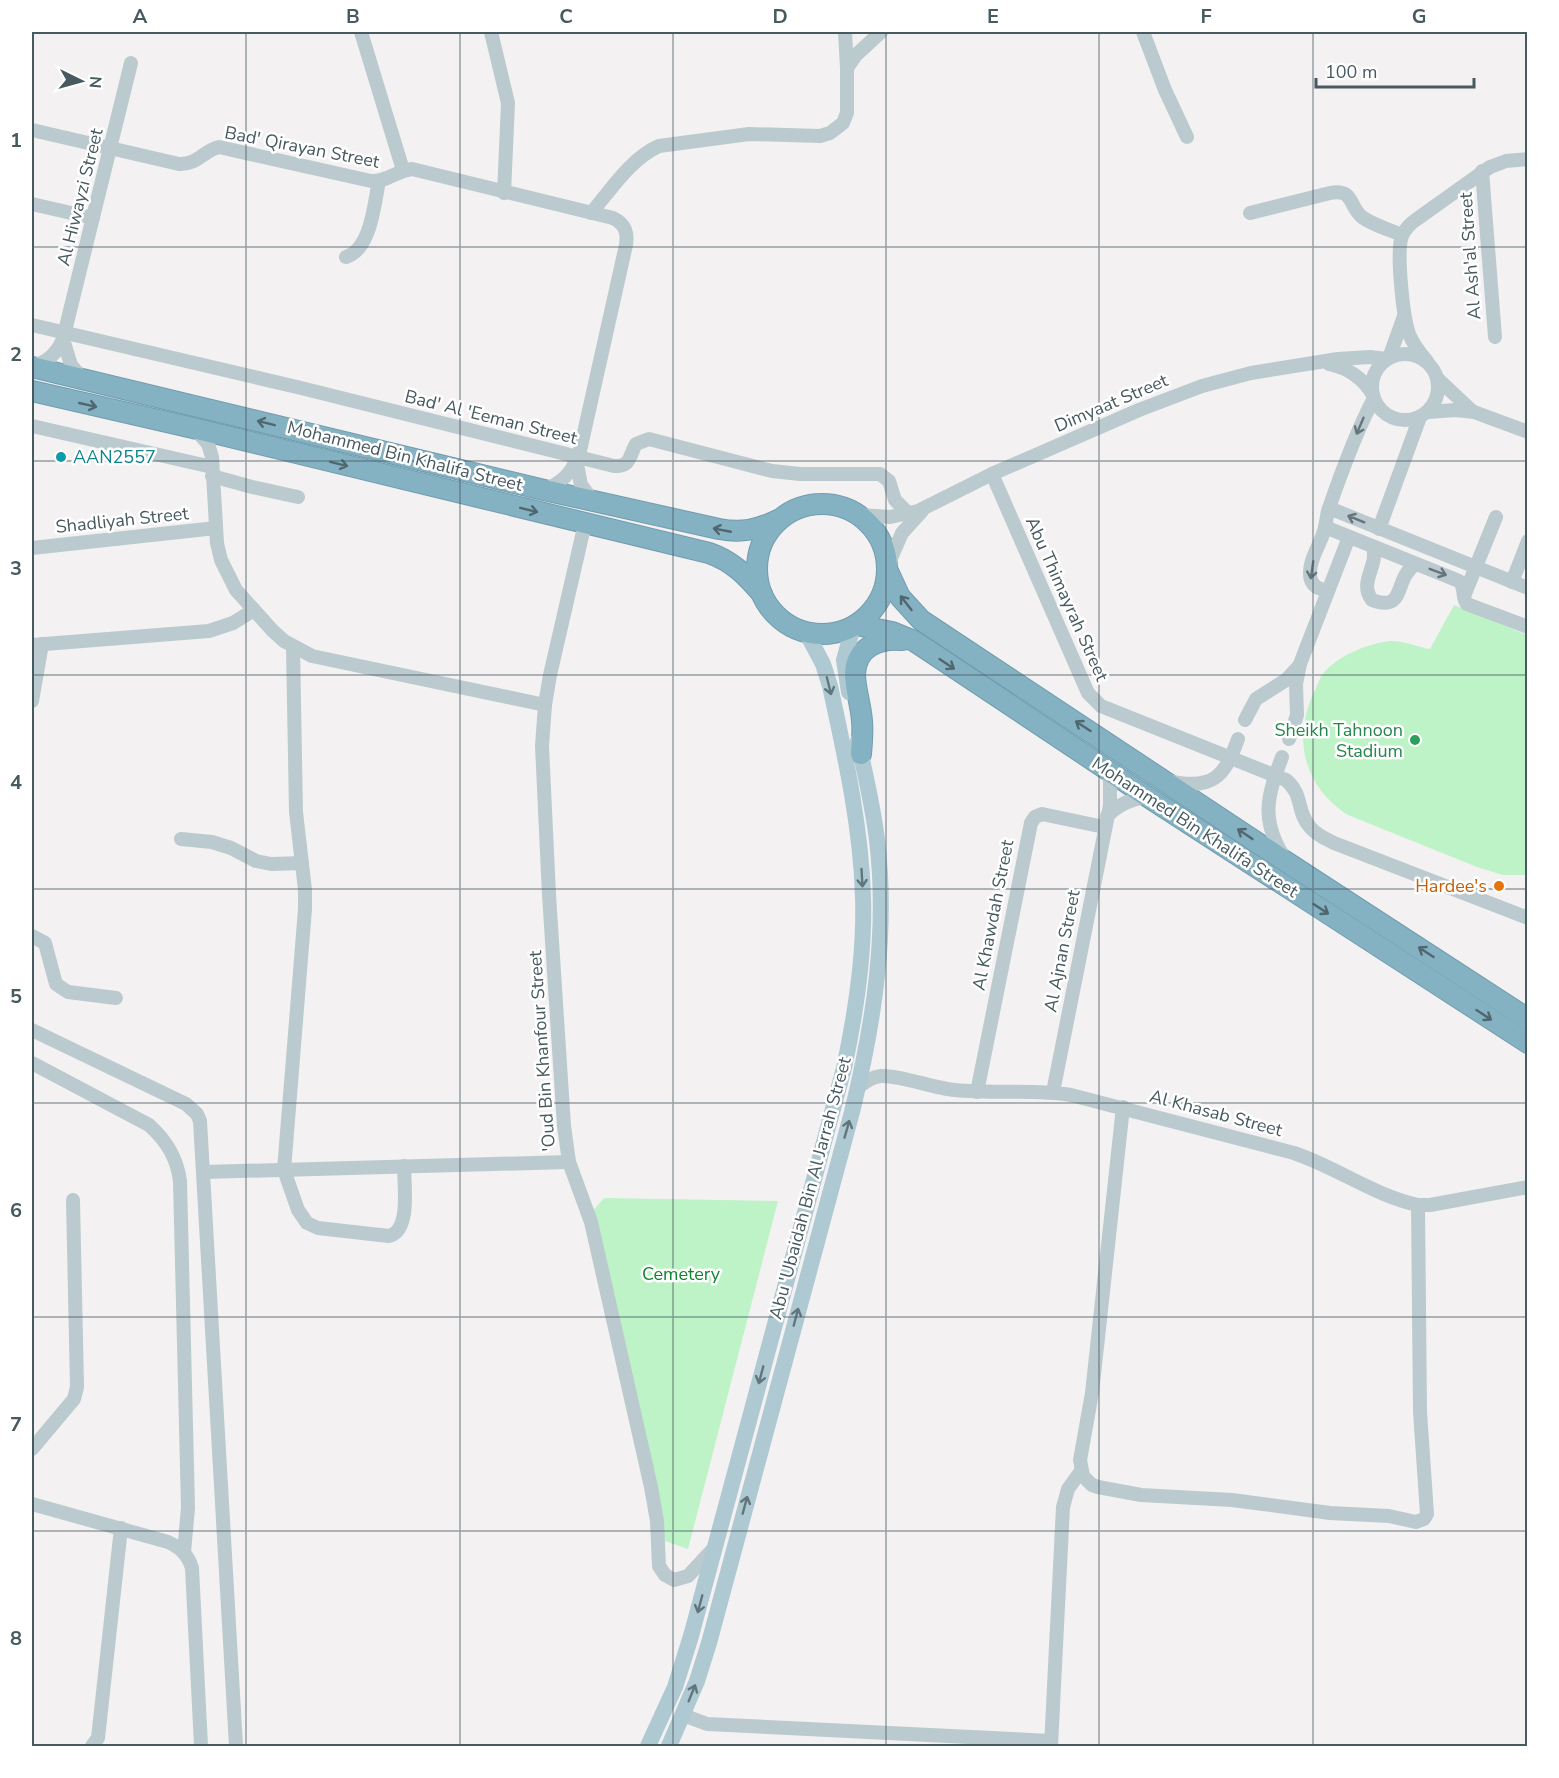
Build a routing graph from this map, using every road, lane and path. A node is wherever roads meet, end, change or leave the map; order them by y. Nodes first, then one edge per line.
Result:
1 (361, 32) edge
2 (491, 32) edge
3 (845, 32) edge
4 (881, 32) edge
5 (1143, 32) edge
6 (131, 63) dead end
7 (847, 68) junction
8 (32, 130) edge
9 (1187, 137) dead end
10 (110, 150) junction
11 (1527, 159) edge
12 (403, 170) junction
13 (1482, 171) junction
14 (380, 182) junction
15 (504, 192) junction
16 (32, 204) edge
17 (591, 213) junction
18 (1250, 213) dead end
19 (93, 219) junction
20 (1402, 235) junction
21 (346, 257) dead end
22 (1405, 314) junction
23 (32, 326) edge
24 (64, 336) junction
25 (1495, 337) dead end
26 (1388, 359) junction
27 (1427, 361) junction
28 (1321, 362) junction
29 (32, 367) edge
30 (82, 378) junction
31 (1438, 379) junction
32 (32, 391) edge
33 (1374, 397) junction
34 (1474, 412) junction
35 (1424, 415) junction
36 (32, 426) edge
37 (193, 428) junction
38 (1527, 432) edge
39 (239, 439) junction
40 (578, 457) junction
41 (212, 471) junction
42 (992, 474) junction
43 (544, 490) junction
44 (298, 497) dead end
45 (594, 502) junction
46 (925, 507) junction
47 (1329, 508) junction
48 (909, 513) junction
49 (861, 515) junction
50 (1496, 518) dead end
51 (778, 520) junction
52 (585, 523) junction
53 (1325, 527) junction
54 (216, 528) junction
55 (1379, 529) junction
56 (1349, 537) junction
57 (1527, 541) edge
58 (1373, 547) junction
59 (32, 548) edge
60 (1416, 564) junction
61 (1475, 567) junction
62 (888, 568) junction
63 (1512, 582) junction
64 (1527, 588) edge
65 (1328, 590) junction
66 (762, 594) junction
67 (1464, 596) junction
68 (254, 610) junction
69 (855, 626) junction
70 (1527, 627) edge
71 (806, 632) junction
72 (914, 641) junction
73 (37, 645) edge
74 (293, 647) junction
75 (1300, 664) junction
76 (1267, 691) junction
77 (32, 701) edge
78 (1297, 704) junction
79 (545, 705) junction
80 (1245, 720) dead end
81 (1238, 739) dead end
82 (1289, 739) dead end
83 (861, 754) junction
84 (1282, 757) dead end
85 (1231, 759) junction
86 (1107, 770) junction
87 (1222, 772) junction
88 (1275, 775) junction
89 (1166, 781) junction
90 (1148, 797) junction
91 (1268, 809) junction
92 (1106, 821) junction
93 (181, 839) dead end
94 (302, 863) junction
95 (1288, 863) junction
96 (1527, 918) edge
97 (32, 936) edge
98 (116, 998) dead end
99 (1524, 1014) edge
100 (32, 1030) edge
101 (1527, 1043) edge
102 (866, 1050) junction
103 (32, 1063) edge
104 (885, 1076) junction
105 (857, 1089) junction
106 (977, 1092) junction
107 (1053, 1092) junction
108 (1123, 1107) junction
109 (569, 1162) junction
110 (404, 1166) junction
111 (284, 1170) junction
112 (204, 1172) junction
113 (1527, 1187) edge
114 (73, 1200) dead end
115 (1419, 1205) junction
116 (32, 1449) edge
117 (1081, 1471) junction
118 (32, 1504) edge
119 (121, 1528) junction
120 (715, 1546) junction
121 (184, 1552) junction
122 (683, 1715) junction
123 (1051, 1744) edge
124 (92, 1746) edge
125 (201, 1746) edge
126 (236, 1746) edge
127 (648, 1746) edge
128 (669, 1746) edge

1 - 12 street
2 - 15 street
3 - 7 street
4 - 7 street
5 - 9 street
6 - 10 street, Al Hiwayzi Street
7 - 17 street
8 - 10 street
10 - 14 street, Bad' Qirayan Street
10 - 19 street, Al Hiwayzi Street
11 - 13 street
12 - 14 street, Bad' Qirayan Street
12 - 15 street
13 - 20 street
13 - 25 street, Al Ash'al Street
14 - 21 street
15 - 17 street
16 - 19 street
17 - 40 street
18 - 20 street
19 - 24 street, Al Hiwayzi Street
20 - 22 street
22 - 26 street
22 - 27 street
23 - 24 street, Bad' Al 'Eeman Street
24 - 29 street, Al Hiwayzi Street
24 - 30 street
24 - 40 street, Bad' Al 'Eeman Street
26 - 27 street
26 - 28 street, Dimyaat Street
26 - 33 street
27 - 31 street
28 - 33 street, Dimyaat Street
28 - 42 street, Dimyaat Street
29 - 30 highway, Mohammed Bin Khalifa Street
43 -> 30 highway, Mohammed Bin Khalifa Street
31 - 34 street
31 - 35 street
32 -> 37 highway, Mohammed Bin Khalifa Street
33 - 35 street
33 -> 47 street
34 - 35 street
34 - 38 street
35 - 55 street
36 - 41 street
37 - 39 highway, Mohammed Bin Khalifa Street
37 - 41 street
39 - 41 street
39 -> 52 highway, Mohammed Bin Khalifa Street
40 - 43 street
40 - 45 street
40 - 48 street, Bad' Al 'Eeman Street
41 - 44 street
41 - 54 street
42 - 46 street, Dimyaat Street
42 - 85 street, Abu Thimayrah Street
43 - 45 highway, Mohammed Bin Khalifa Street
51 -> 45 highway, Mohammed Bin Khalifa Street
46 - 48 street, Dimyaat Street
46 - 62 street, Dimyaat Street
47 - 53 street
55 -> 47 street
48 - 49 street, Dimyaat Street
49 - 51 highway
49 - 62 highway
50 - 61 street
51 - 66 highway
52 - 66 highway, Mohammed Bin Khalifa Street
52 - 79 street, 'Oud Bin Khanfour Street
53 - 56 street
53 -> 65 street
54 - 59 street, Shadliyah Street
54 - 68 street
55 - 61 street
56 - 58 street
56 - 65 street
57 - 63 street
58 - 60 street
58 - 60 street
60 -> 67 street
61 - 63 street
61 - 67 street
62 - 69 highway
89 -> 62 highway, Mohammed Bin Khalifa Street
63 - 64 street
65 - 75 street
66 - 71 highway
67 - 70 street
68 - 73 street
68 - 74 street
69 - 71 highway
69 - 72 highway, Mohammed Bin Khalifa Street
69 - 83 main road, Abu 'Ubaidah Bin Al Jarrah Street
71 -> 120 main road, Abu 'Ubaidah Bin Al Jarrah Street
72 - 83 highway
72 -> 86 highway, Mohammed Bin Khalifa Street
73 - 77 street
74 - 79 street
74 - 94 street
75 - 76 street
75 - 78 street
76 - 78 street
76 - 80 street
78 - 82 street
79 - 109 street, 'Oud Bin Khanfour Street
81 - 85 street
83 - 102 main road, Abu 'Ubaidah Bin Al Jarrah Street
84 - 88 street
85 - 87 street
85 - 88 street, Abu Thimayrah Street
86 - 90 highway, Mohammed Bin Khalifa Street
86 - 92 street, Al Ajnan Street
87 - 89 street
87 - 91 street
88 - 91 street
88 - 96 street, Abu Thimayrah Street
95 -> 89 highway, Mohammed Bin Khalifa Street
90 - 92 street
90 -> 101 highway, Mohammed Bin Khalifa Street
91 - 95 street
92 - 106 street, Al Khawdah Street
92 - 107 street, Al Ajnan Street
93 - 94 street
94 - 111 street
99 -> 95 highway, Mohammed Bin Khalifa Street
97 - 98 street
100 - 112 street
102 - 104 street
102 - 105 main road, Abu 'Ubaidah Bin Al Jarrah Street
103 - 121 street
104 - 105 street
104 - 106 street, Al Khasab Street
122 -> 105 main road, Abu 'Ubaidah Bin Al Jarrah Street
106 - 107 street, Al Khasab Street
107 - 108 street, Al Khasab Street
108 - 115 street, Al Khasab Street
108 - 117 street
109 - 110 street
109 - 120 street, 'Oud Bin Khanfour Street
110 - 111 street
110 - 111 street
111 - 112 street
112 - 126 street
113 - 115 street, Al Khasab Street
114 - 116 street
115 - 117 street
117 - 123 street
118 - 119 street
119 - 121 street
119 - 124 street
120 -> 127 main road, Abu 'Ubaidah Bin Al Jarrah Street
121 - 125 street
122 - 123 street
122 - 128 main road, Abu 'Ubaidah Bin Al Jarrah Street

